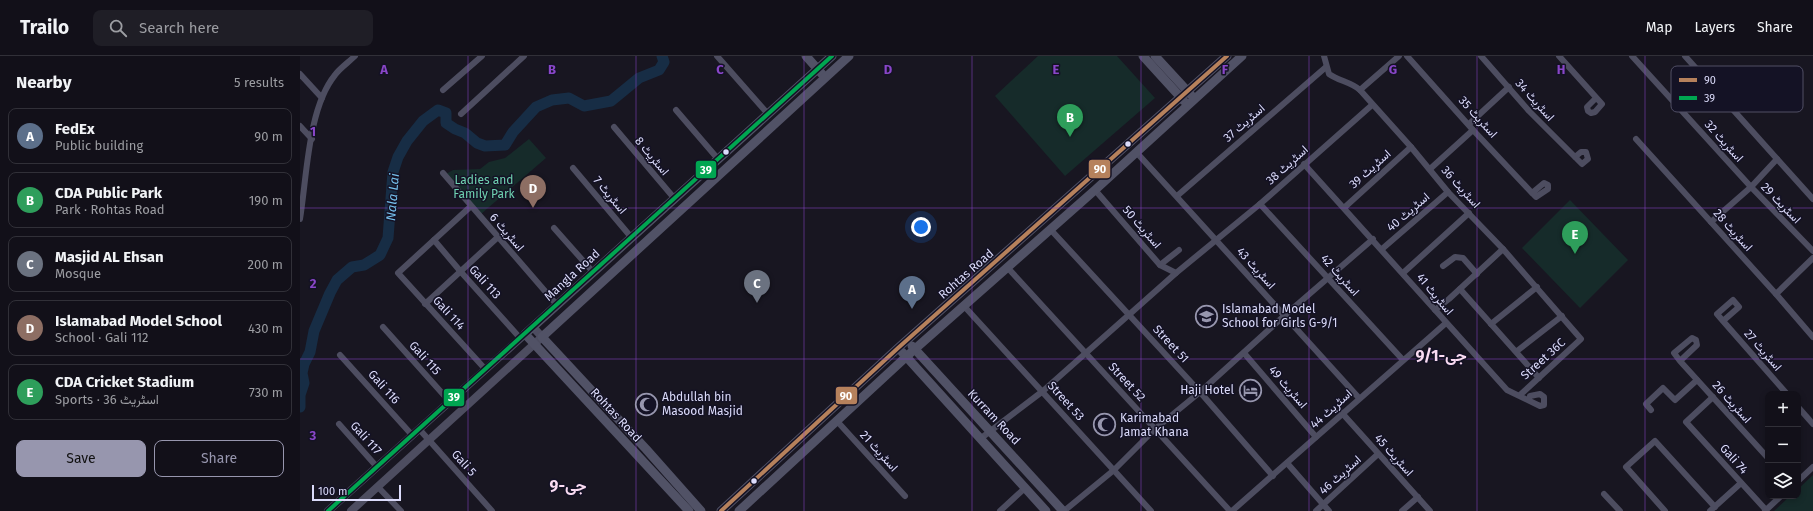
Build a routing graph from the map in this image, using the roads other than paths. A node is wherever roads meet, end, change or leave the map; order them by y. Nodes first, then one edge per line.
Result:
1 (355, 56) edge
2 (482, 56) edge
3 (524, 56) edge
4 (718, 56) edge
5 (806, 56) edge
6 (849, 56) edge
7 (1143, 56) edge
8 (1156, 56) edge
9 (1227, 56) edge
10 (1242, 56) edge
11 (1324, 56) edge
12 (1400, 56) edge
13 (1407, 56) edge
14 (1481, 56) edge
15 (1558, 56) edge
16 (1632, 56) edge
17 (1685, 56) edge
18 (828, 57) edge
19 (1694, 66) edge
20 (1326, 67) junction
21 (835, 68) junction
22 (818, 69) junction
23 (300, 74) edge
24 (825, 78) junction
25 (1509, 87) junction
26 (443, 90) dead end
27 (1360, 90) junction
28 (1184, 95) junction
29 (322, 98) junction
30 (1195, 98) junction
31 (1596, 98) dead end
32 (1671, 99) edge
33 (1188, 105) junction
34 (1372, 105) junction
35 (676, 110) dead end
36 (1683, 112) edge
37 (1736, 112) edge
38 (462, 114) dead end
39 (768, 114) junction
40 (300, 126) edge
41 (614, 127) dead end
42 (1471, 127) junction
43 (312, 139) junction
44 (1636, 139) dead end
45 (1411, 147) junction
46 (1137, 153) junction
47 (1575, 158) dead end
48 (718, 159) junction
49 (1778, 159) junction
50 (1304, 164) junction
51 (573, 168) dead end
52 (1430, 169) junction
53 (443, 173) dead end
54 (1751, 187) junction
55 (302, 188) edge
56 (1095, 190) junction
57 (1448, 192) junction
58 (1532, 193) dead end
59 (1177, 196) junction
60 (674, 198) junction
61 (1813, 199) edge
62 (1260, 204) junction
63 (470, 207) junction
64 (1344, 207) junction
65 (1469, 213) junction
66 (300, 219) edge
67 (1711, 222) junction
68 (554, 228) dead end
69 (1051, 230) junction
70 (1028, 234) junction
71 (498, 237) junction
72 (631, 237) junction
73 (1373, 239) junction
74 (434, 240) junction
75 (1216, 241) junction
76 (1036, 242) junction
77 (1503, 248) junction
78 (1382, 249) junction
79 (1179, 250) dead end
80 (1813, 252) edge
81 (1813, 258) edge
82 (1160, 265) junction
83 (1443, 266) dead end
84 (1007, 267) junction
85 (461, 272) junction
86 (594, 272) junction
87 (1176, 273) junction
88 (1403, 274) junction
89 (1477, 274) junction
90 (1328, 279) junction
91 (1537, 287) junction
92 (1460, 289) junction
93 (1776, 294) junction
94 (425, 304) junction
95 (557, 305) junction
96 (964, 306) junction
97 (1435, 310) junction
98 (1130, 316) junction
99 (1284, 316) junction
100 (1562, 316) junction
101 (1722, 321) dead end
102 (1446, 323) junction
103 (1492, 324) junction
104 (533, 327) junction
105 (383, 328) dead end
106 (522, 336) junction
107 (542, 337) junction
108 (1813, 337) edge
109 (1582, 339) joint
110 (907, 341) junction
111 (534, 344) junction
112 (898, 348) junction
113 (915, 350) junction
114 (1517, 351) junction
115 (1086, 353) junction
116 (1244, 353) junction
117 (340, 355) dead end
118 (907, 356) junction
119 (1403, 360) junction
120 (1680, 361) dead end
121 (486, 370) junction
122 (1539, 378) junction
123 (1697, 380) junction
124 (1043, 391) junction
125 (1784, 391) edge
126 (1200, 392) junction
127 (1520, 395) junction
128 (1530, 396) dead end
129 (1713, 397) junction
130 (1359, 398) junction
131 (450, 402) junction
132 (1651, 410) dead end
133 (1801, 410) edge
134 (1342, 413) junction
135 (836, 420) junction
136 (339, 424) dead end
137 (1813, 424) edge
138 (1155, 429) junction
139 (420, 430) junction
140 (992, 432) junction
141 (412, 435) junction
142 (1316, 437) junction
143 (428, 439) junction
144 (980, 439) junction
145 (1378, 454) junction
146 (1765, 455) edge
147 (1287, 463) junction
148 (377, 467) junction
149 (1813, 467) edge
150 (1114, 470) junction
151 (1272, 476) junction
152 (1801, 478) edge
153 (1741, 483) junction
154 (378, 487) junction
155 (1025, 488) junction
156 (1604, 494) dead end
157 (905, 496) dead end
158 (1418, 497) junction
159 (1778, 499) edge
160 (1324, 504) junction
161 (1712, 509) edge
162 (1766, 510) edge
163 (328, 511) edge
164 (351, 511) edge
165 (401, 511) edge
166 (492, 511) edge
167 (689, 511) edge
168 (701, 511) edge
169 (721, 511) edge
170 (739, 511) edge
171 (1000, 511) edge
172 (1046, 511) edge
173 (1064, 511) edge
174 (1151, 511) edge
175 (1231, 511) edge
176 (1316, 511) edge
177 (1329, 511) edge
178 (1402, 511) edge
179 (1430, 511) edge
180 (1620, 511) edge
181 (1665, 511) edge

1 - 29 street
2 - 26 street
3 - 38 street
4 - 39 street
5 - 22 main road
6 - 21 main road, Mangla Road
7 - 28 main road
8 - 28 main road
9 - 28 main road, Rohtas Road
10 - 30 main road, Rohtas Road
11 - 20 street
12 - 27 street
13 - 42 street, اسٹریٹ 35
14 - 25 street, اسٹریٹ 34
15 - 31 street
16 - 32 street, اسٹریٹ 32
17 - 19 street
18 - 21 main road
18 - 22 main road, Mangla Road
20 - 27 street, اسٹریٹ 36
20 - 59 street, اسٹریٹ 37
21 - 24 main road, Mangla Road
22 - 24 main road
22 - 39 main road, Mangla Road
23 - 29 street
24 - 107 main road, Mangla Road
25 - 42 street
25 - 47 street, اسٹریٹ 34
27 - 34 street, اسٹریٹ 36
28 - 30 main road
28 - 33 main road
28 - 70 main road, Rohtas Road
29 - 43 street
30 - 33 main road, Rohtas Road
33 - 46 main road, Rohtas Road
34 - 45 street, اسٹریٹ 36
34 - 50 street, اسٹریٹ 38
35 - 48 street
36 - 54 street, اسٹریٹ 32
37 - 49 street
39 - 48 main road, Mangla Road
40 - 43 street
41 - 60 street, اسٹریٹ 8
42 - 52 street
42 - 58 street, اسٹریٹ 35
43 - 55 street
44 - 67 street, اسٹریٹ 28
45 - 52 street, اسٹریٹ 36
45 - 64 street, اسٹریٹ 39
46 - 56 main road, Rohtas Road
46 - 59 street, اسٹریٹ 43
48 - 60 main road, Mangla Road
49 - 54 street
49 - 61 street
50 - 62 street, اسٹریٹ 38
50 - 64 street, اسٹریٹ 41
51 - 72 street, اسٹریٹ 7
52 - 57 street, اسٹریٹ 36
53 - 63 street, اسٹریٹ 6
54 - 67 street
54 - 80 street, اسٹریٹ 29
55 - 66 street
56 - 69 main road, Rohtas Road
56 - 82 street, اسٹریٹ 50
57 - 65 street, اسٹریٹ 36
57 - 78 street, اسٹریٹ 40
59 - 75 street, اسٹریٹ 43
60 - 72 main road, Mangla Road
62 - 75 street, اسٹریٹ 38
62 - 90 street, اسٹریٹ 42
63 - 71 street, اسٹریٹ 6
63 - 74 street
64 - 73 street, اسٹریٹ 41
65 - 77 street, اسٹریٹ 36
65 - 88 street
67 - 93 street, اسٹریٹ 28
68 - 86 street
69 - 76 main road, Rohtas Road
69 - 98 street, Street 51
70 - 76 main road
70 - 110 main road, Rohtas Road
71 - 85 street
71 - 95 street, اسٹریٹ 6
72 - 86 main road, Mangla Road
73 - 78 street, اسٹریٹ 41
73 - 90 street
74 - 85 street, Gali 113
74 - 94 street, Gali 114
75 - 87 street, اسٹریٹ 38
75 - 99 street, اسٹریٹ 43
76 - 84 main road, Rohtas Road
77 - 89 street
77 - 91 street, اسٹریٹ 36
78 - 88 street, اسٹریٹ 41
79 - 82 street
81 - 93 street
82 - 87 street, اسٹریٹ 50
83 - 89 street
84 - 96 main road, Rohtas Road
84 - 115 street, Street 52
85 - 94 street
85 - 106 street, Gali 113
86 - 95 main road, Mangla Road
87 - 98 street, اسٹریٹ 38
88 - 97 street, اسٹریٹ 41
89 - 92 street
90 - 99 street
90 - 119 street, اسٹریٹ 42
91 - 100 street, اسٹریٹ 36
91 - 103 street
92 - 97 street
92 - 103 street
93 - 108 street, اسٹریٹ 28
94 - 121 street, Gali 114
95 - 104 main road, Mangla Road
96 - 113 main road, Rohtas Road
96 - 124 street, Street 53
97 - 102 street, اسٹریٹ 41
98 - 115 street, اسٹریٹ 38
98 - 126 street, Street 51
99 - 116 street
99 - 130 street, اسٹریٹ 43
100 - 109 street, اسٹریٹ 36
100 - 114 street
101 - 125 street, اسٹریٹ 27
102 - 119 street, اسٹریٹ 44
102 - 127 street, اسٹریٹ 41
103 - 114 street
104 - 106 main road, Mangla Road
104 - 107 street
105 - 131 street, Gali 115
106 - 111 main road, Rohtas Road
106 - 121 street, Mangla Road
107 - 111 street, Mangla Road
107 - 168 main road, Rohtas Road
109 - 122 street, Street 36C
110 - 112 main road, Rohtas Road
110 - 113 main road, Kurram Road
111 - 143 street, Mangla Road
111 - 167 main road, Rohtas Road
112 - 118 main road, Kurram Road
112 - 169 main road, Rohtas Road
113 - 118 main road, Rohtas Road
113 - 140 main road, Kurram Road
114 - 122 street
115 - 124 street, اسٹریٹ 38
115 - 138 street, Street 52
116 - 126 street
116 - 142 street, اسٹریٹ 49
117 - 141 street, Gali 116
118 - 135 main road, Rohtas Road
118 - 144 main road, Kurram Road
119 - 130 street, اسٹریٹ 44
120 - 123 street, اسٹریٹ 26
121 - 131 street, Mangla Road
122 - 127 street, Street 36C
123 - 129 street, اسٹریٹ 26
123 - 132 street
124 - 140 street, اسٹریٹ 38
124 - 150 street, Street 53
126 - 138 street
126 - 151 street, Street 51
127 - 128 street, اسٹریٹ 41
129 - 146 street, اسٹریٹ 26
129 - 153 street, Gali 74
130 - 134 street, اسٹریٹ 44
131 - 139 street, Mangla Road
133 - 137 street
134 - 142 street, اسٹریٹ 44
134 - 145 street, اسٹریٹ 45
135 - 157 street, اسٹریٹ 21
135 - 170 main road, Rohtas Road
136 - 148 street, Gali 117
138 - 150 street
138 - 175 street, Street 52
139 - 141 street, Mangla Road
139 - 143 street, Gali 5
140 - 144 street, اسٹریٹ 38
140 - 173 main road, Kurram Road
141 - 148 street, Mangla Road
142 - 147 street, اسٹریٹ 44
143 - 154 street, Mangla Road
143 - 166 street, Gali 5
144 - 155 main road, Kurram Road
145 - 158 street, اسٹریٹ 45
145 - 160 street, اسٹریٹ 46
147 - 151 street, اسٹریٹ 44
147 - 160 street
148 - 163 street, Mangla Road
149 - 152 street
150 - 173 street
150 - 174 street, Street 53
151 - 175 street, اسٹریٹ 44
153 - 161 street
153 - 162 street, Gali 74
154 - 164 street, Mangla Road
154 - 165 street
155 - 171 street
155 - 172 main road, Kurram Road
156 - 180 street
158 - 178 street
158 - 179 street, اسٹریٹ 45
159 - 162 street
160 - 176 street, اسٹریٹ 46
160 - 177 street
161 - 181 street

